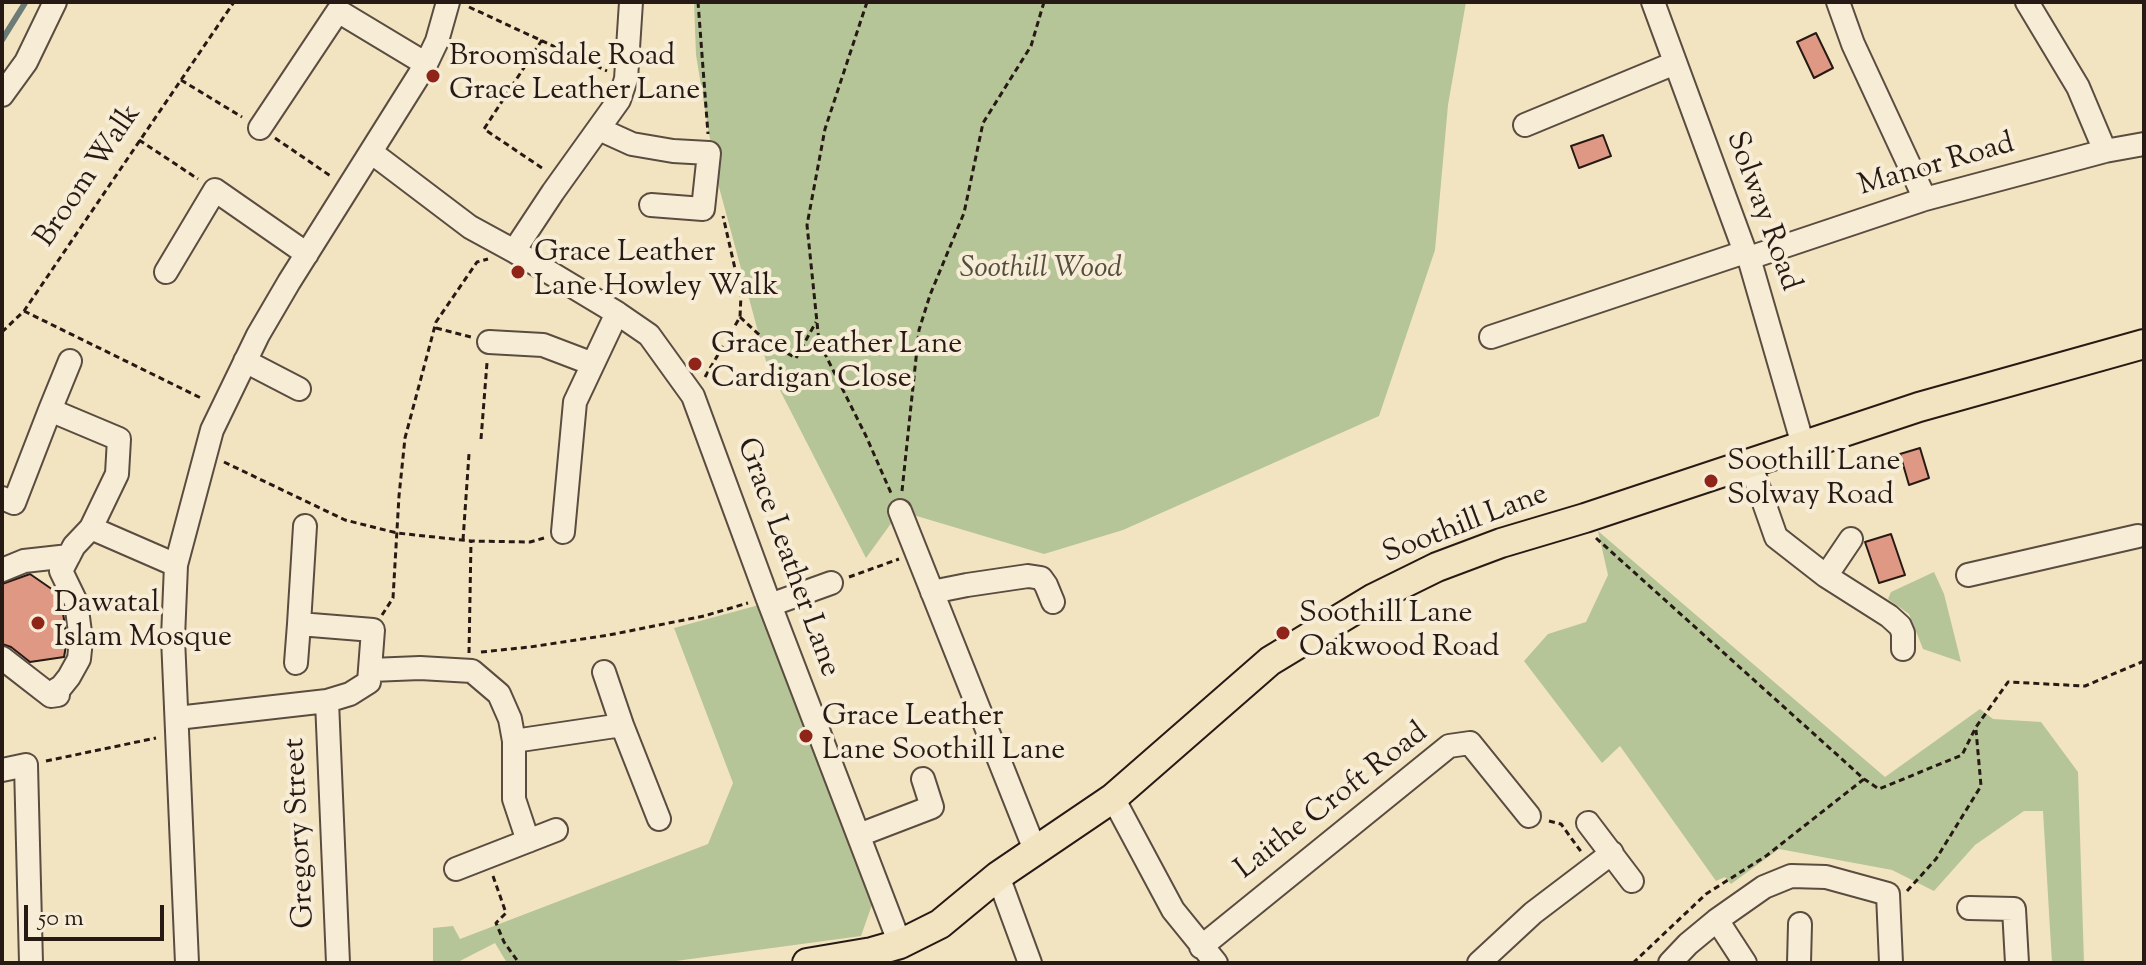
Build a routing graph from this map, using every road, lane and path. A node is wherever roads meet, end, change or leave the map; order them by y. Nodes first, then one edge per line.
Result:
1 (55, 2) edge
2 (234, 2) edge
3 (448, 2) edge
4 (631, 2) edge
5 (698, 2) edge
6 (867, 2) edge
7 (1044, 2) edge
8 (1653, 2) edge
9 (1838, 2) edge
10 (2027, 2) edge
11 (461, 3) edge
12 (542, 40) junction
13 (1675, 63) junction
14 (426, 64) junction
15 (626, 79) junction
16 (2, 95) edge
17 (1525, 125) dead end
18 (260, 128) dead end
19 (599, 129) junction
20 (139, 140) junction
21 (2144, 144) edge
22 (2105, 151) junction
23 (371, 152) junction
24 (709, 153) junction
25 (561, 181) junction
26 (215, 190) junction
27 (1925, 199) junction
28 (651, 205) dead end
29 (722, 210) dead end
30 (514, 251) junction
31 (307, 254) junction
32 (1747, 255) junction
33 (166, 272) dead end
34 (24, 311) junction
35 (617, 313) junction
36 (740, 317) junction
37 (816, 322) junction
38 (435, 327) junction
39 (2, 332) edge
40 (1491, 337) dead end
41 (489, 342) junction
42 (2144, 344) edge
43 (70, 361) dead end
44 (245, 361) junction
45 (593, 364) junction
46 (299, 389) dead end
47 (693, 396) junction
48 (222, 408) junction
49 (50, 410) junction
50 (481, 439) dead end
51 (1803, 445) junction
52 (205, 454) junction
53 (469, 454) dead end
54 (1750, 463) junction
55 (2, 498) edge
56 (900, 511) junction
57 (1585, 518) junction
58 (305, 526) dead end
59 (91, 528) junction
60 (563, 532) joint
61 (396, 535) junction
62 (1851, 539) dead end
63 (463, 540) junction
64 (471, 541) junction
65 (2142, 542) edge
66 (916, 553) junction
67 (69, 556) junction
68 (176, 565) junction
69 (2, 570) edge
70 (1968, 575) dead end
71 (1826, 576) junction
72 (831, 583) joint
73 (932, 592) junction
74 (769, 601) junction
75 (1053, 602) dead end
76 (299, 624) junction
77 (373, 630) junction
78 (1903, 649) dead end
79 (2, 658) edge
80 (2144, 661) edge
81 (469, 662) junction
82 (296, 663) dead end
83 (371, 670) junction
84 (604, 672) dead end
85 (327, 701) junction
86 (177, 718) junction
87 (622, 725) junction
88 (1976, 727) junction
89 (514, 741) junction
90 (26, 765) junction
91 (2, 770) edge
92 (923, 779) dead end
93 (1864, 779) junction
94 (1113, 798) junction
95 (1529, 816) joint
96 (659, 819) dead end
97 (1588, 823) dead end
98 (556, 830) dead end
99 (859, 835) junction
100 (528, 841) junction
101 (1035, 850) junction
102 (1612, 853) junction
103 (486, 858) junction
104 (1593, 868) junction
105 (456, 869) dead end
106 (998, 876) junction
107 (1632, 881) dead end
108 (1888, 902) junction
109 (1969, 908) dead end
110 (1717, 920) junction
111 (1800, 924) dead end
112 (900, 944) junction
113 (1208, 955) edge
114 (31, 963) edge
115 (187, 963) edge
116 (338, 963) edge
117 (519, 963) edge
118 (807, 963) edge
119 (1030, 963) edge
120 (1479, 963) edge
121 (1633, 963) edge
122 (1670, 963) edge
123 (1745, 963) edge
124 (1799, 963) edge
125 (1891, 963) edge
126 (2017, 963) edge

1 - 16 street
2 - 20 path, Broom Walk
3 - 14 street
4 - 15 street
5 - 24 path
6 - 37 path
7 - 56 path
8 - 13 street, Solway Road
9 - 27 street
10 - 22 street
11 - 12 path
12 - 15 path
12 - 25 path
13 - 17 street
13 - 32 street, Solway Road
14 - 18 street
14 - 23 street
15 - 19 street
19 - 24 street
19 - 25 street
20 - 26 path
20 - 34 path, Broom Walk
21 - 22 street, Manor Road
22 - 27 street, Manor Road
23 - 30 street, Grace Leather Lane
23 - 31 street
24 - 28 street
25 - 30 street
26 - 31 street
26 - 33 street
27 - 32 street, Manor Road
29 - 36 path
30 - 35 street, Grace Leather Lane
30 - 38 path
31 - 44 street
32 - 40 street, Manor Road
32 - 51 street, Solway Road
34 - 39 path, Broom Walk
34 - 48 path
35 - 45 street
35 - 47 street, Grace Leather Lane
36 - 37 path
36 - 47 path
37 - 56 path
38 - 41 path
38 - 61 path
41 - 45 street
41 - 50 path
42 - 51 main road, Soothill Lane
43 - 49 street
44 - 46 street
44 - 48 street
45 - 60 street
47 - 74 street, Grace Leather Lane
48 - 52 street
49 - 55 street
49 - 59 street
51 - 54 main road, Soothill Lane
52 - 61 path
52 - 68 street
53 - 63 path
54 - 57 main road, Soothill Lane
54 - 71 street
56 - 66 street
57 - 93 path
57 - 94 main road, Soothill Lane
58 - 76 street
59 - 67 street
59 - 68 street
60 - 64 path
61 - 63 path
61 - 77 path
62 - 71 street
63 - 64 path
64 - 81 path
65 - 70 street
66 - 72 path
66 - 73 street
67 - 69 street
67 - 79 street
68 - 86 street
71 - 78 street
72 - 74 street
73 - 75 street
73 - 101 street
74 - 81 path
74 - 99 street, Grace Leather Lane
76 - 77 street
76 - 82 street
77 - 83 street
80 - 88 path
81 - 83 street
81 - 89 street
83 - 85 street
84 - 87 street
85 - 86 street
85 - 116 street, Gregory Street
86 - 90 path
86 - 115 street
87 - 89 street
87 - 96 street
88 - 93 path
88 - 108 path
89 - 100 street
90 - 91 street
90 - 114 street
92 - 99 street
93 - 121 path
94 - 101 main road, Soothill Lane
94 - 113 street
95 - 104 path
95 - 113 street, Laithe Croft Road
97 - 102 street
98 - 100 street
99 - 112 street, Grace Leather Lane
100 - 103 street
101 - 106 main road, Soothill Lane
102 - 104 street
102 - 107 street
103 - 105 street
103 - 117 path
104 - 120 street
106 - 112 main road, Soothill Lane
106 - 119 street
108 - 110 street
108 - 125 street
109 - 126 street
110 - 122 street
110 - 123 street
111 - 124 street
112 - 118 main road, Soothill Lane

